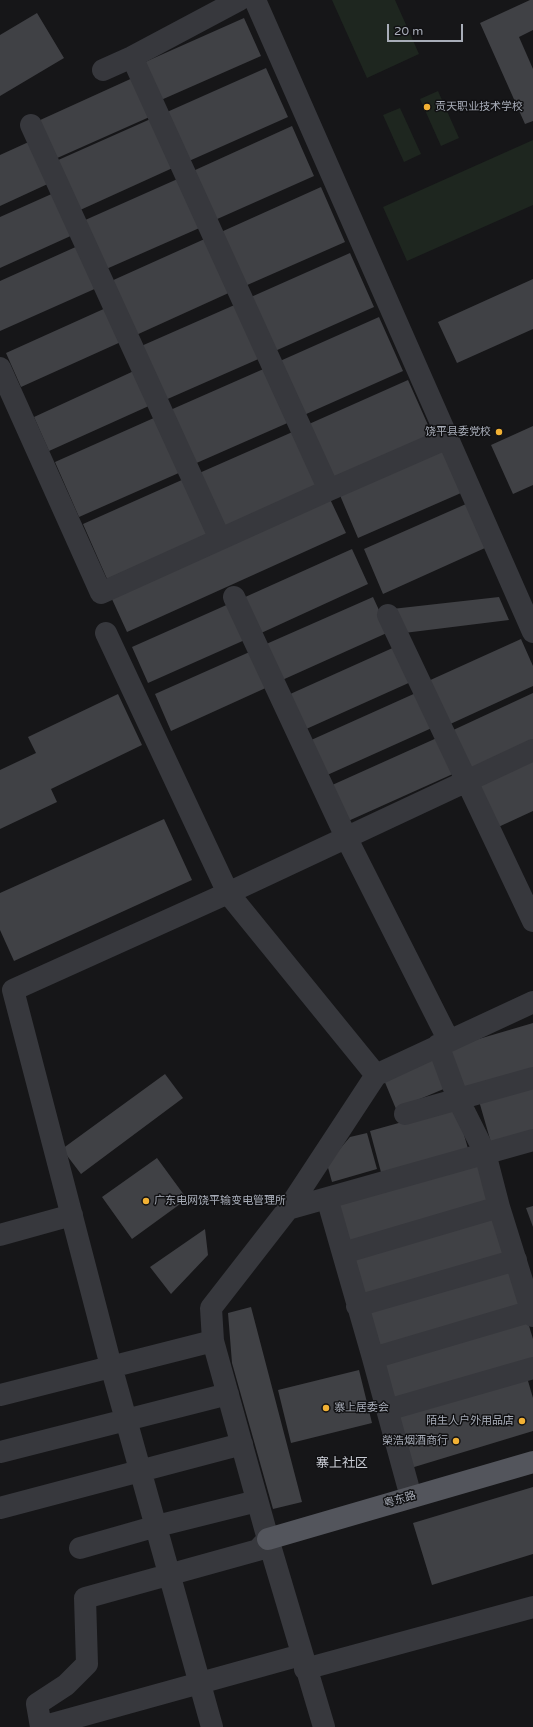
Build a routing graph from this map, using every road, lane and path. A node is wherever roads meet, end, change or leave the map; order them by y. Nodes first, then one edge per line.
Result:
1 (239, 0) edge
2 (255, 0) edge
3 (132, 57) junction
4 (104, 70) dead end
5 (31, 125) dead end
6 (0, 368) edge
7 (448, 438) junction
8 (329, 490) junction
9 (220, 539) junction
10 (234, 597) dead end
11 (388, 615) dead end
12 (533, 632) edge
13 (106, 634) dead end
14 (533, 750) edge
15 (466, 781) junction
16 (346, 837) junction
17 (228, 893) junction
18 (533, 921) edge
19 (533, 1002) edge
20 (443, 1043) junction
21 (376, 1075) junction
22 (533, 1078) edge
23 (458, 1099) junction
24 (405, 1114) dead end
25 (533, 1140) edge
26 (485, 1153) junction
27 (327, 1198) junction
28 (500, 1207) junction
29 (288, 1209) junction
30 (72, 1215) junction
31 (0, 1235) edge
32 (343, 1253) junction
33 (516, 1260) junction
34 (357, 1306) junction
35 (532, 1314) edge
36 (213, 1341) junction
37 (373, 1358) junction
38 (112, 1366) junction
39 (533, 1368) edge
40 (228, 1394) junction
41 (0, 1395) edge
42 (387, 1410) junction
43 (126, 1419) junction
44 (242, 1444) junction
45 (0, 1452) edge
46 (533, 1462) edge
47 (141, 1470) junction
48 (411, 1497) junction
49 (257, 1501) junction
50 (0, 1508) edge
51 (157, 1526) junction
52 (268, 1539) junction
53 (80, 1548) dead end
54 (170, 1573) junction
55 (533, 1607) edge
56 (303, 1662) junction
57 (200, 1683) junction
58 (71, 1723) edge
59 (41, 1727) edge
60 (212, 1727) edge
61 (324, 1727) edge

1 - 3 street
2 - 7 street
3 - 4 street
3 - 8 street
5 - 9 street
6 - 9 street
7 - 8 street
7 - 12 street
8 - 9 street
10 - 16 street
11 - 15 street
13 - 17 street
14 - 15 street
15 - 16 street
15 - 18 street
16 - 17 street
16 - 20 street
17 - 21 street
17 - 30 street
19 - 20 street
20 - 21 street
20 - 23 street
21 - 29 street
22 - 23 street
23 - 24 street
23 - 26 street
25 - 26 street
26 - 27 street
26 - 28 street
27 - 29 street
27 - 32 street
28 - 32 street
28 - 33 street
29 - 36 street
30 - 31 street
30 - 38 street
32 - 34 street
33 - 34 street
33 - 35 street
34 - 37 street
35 - 37 street
36 - 38 street
36 - 40 street
37 - 42 street
38 - 41 street
38 - 43 street
39 - 42 street
40 - 43 street
40 - 44 street
42 - 48 street
43 - 45 street
43 - 47 street
44 - 47 street
44 - 49 street
46 - 48 main road, 粤东路
47 - 50 street
47 - 51 street
48 - 52 main road, 粤东路
49 - 51 street
49 - 52 street
51 - 53 street
51 - 54 street
52 - 54 street
52 - 56 street
54 - 57 street
54 - 59 street
55 - 56 street
56 - 57 street
56 - 61 street
57 - 58 street
57 - 60 street
58 - 59 street

